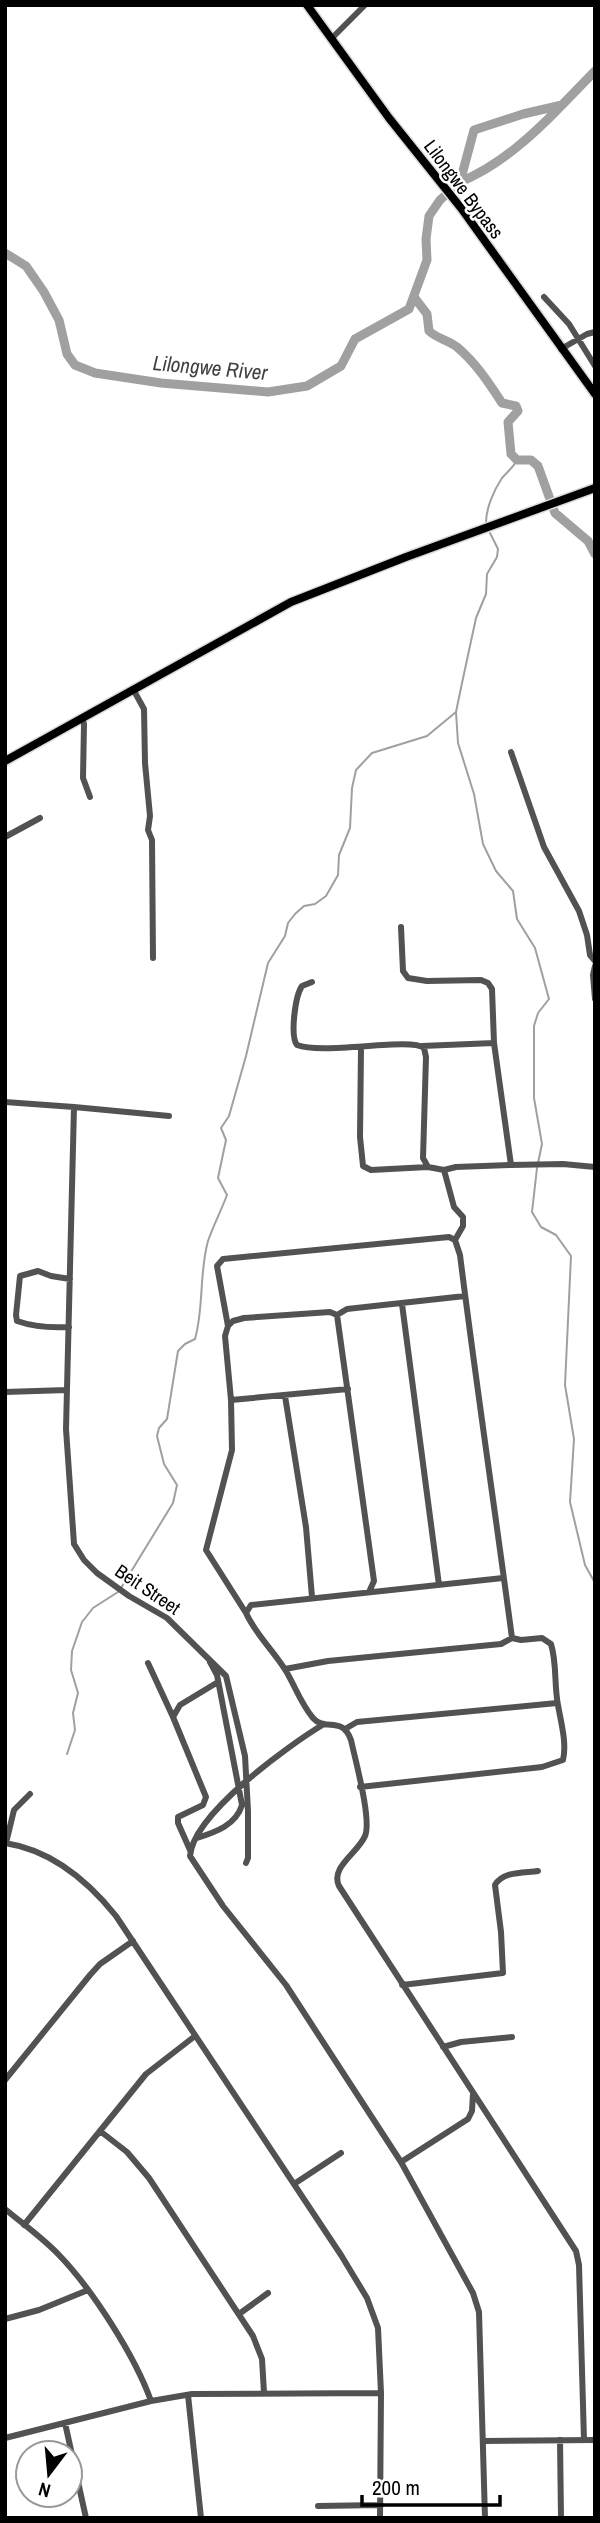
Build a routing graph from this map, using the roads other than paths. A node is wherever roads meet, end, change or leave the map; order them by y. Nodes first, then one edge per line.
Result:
1 (307, 5) edge
2 (365, 5) edge
3 (331, 39) junction
4 (544, 297) dead end
5 (595, 332) edge
6 (577, 339) junction
7 (561, 349) junction
8 (595, 366) edge
9 (595, 394) edge
10 (594, 491) edge
11 (133, 690) junction
12 (82, 718) junction
13 (511, 752) dead end
14 (5, 761) edge
15 (90, 797) dead end
16 (40, 818) dead end
17 (5, 837) edge
18 (401, 927) dead end
19 (153, 958) dead end
20 (595, 963) edge
21 (312, 982) dead end
22 (595, 999) edge
23 (494, 1043) junction
24 (422, 1046) junction
25 (361, 1048) junction
26 (5, 1102) edge
27 (74, 1107) junction
28 (169, 1116) dead end
29 (511, 1165) junction
30 (428, 1167) junction
31 (595, 1167) edge
32 (444, 1170) junction
33 (455, 1240) junction
34 (70, 1279) junction
35 (465, 1296) junction
36 (402, 1304) junction
37 (337, 1315) junction
38 (228, 1326) junction
39 (69, 1327) junction
40 (348, 1389) junction
41 (68, 1390) junction
42 (5, 1392) edge
43 (285, 1396) junction
44 (231, 1400) junction
45 (503, 1578) junction
46 (439, 1585) junction
47 (369, 1592) junction
48 (312, 1597) junction
49 (246, 1613) junction
50 (512, 1638) junction
51 (206, 1655) junction
52 (148, 1663) dead end
53 (285, 1669) junction
54 (218, 1682) junction
55 (557, 1703) junction
56 (173, 1717) junction
57 (324, 1724) junction
58 (345, 1729) junction
59 (247, 1780) junction
60 (239, 1785) junction
61 (360, 1787) junction
62 (30, 1794) dead end
63 (197, 1838) junction
64 (6, 1843) edge
65 (190, 1851) junction
66 (246, 1863) dead end
67 (538, 1871) dead end
68 (133, 1941) junction
69 (402, 1985) junction
70 (195, 2036) junction
71 (512, 2037) dead end
72 (443, 2047) junction
73 (5, 2080) edge
74 (473, 2094) junction
75 (100, 2131) junction
76 (341, 2153) dead end
77 (401, 2162) junction
78 (295, 2185) junction
79 (5, 2209) edge
80 (24, 2225) junction
81 (88, 2290) junction
82 (268, 2293) dead end
83 (239, 2314) junction
84 (5, 2319) edge
85 (264, 2393) junction
86 (381, 2393) junction
87 (188, 2395) junction
88 (151, 2401) junction
89 (65, 2423) junction
90 (5, 2438) edge
91 (560, 2440) junction
92 (584, 2440) junction
93 (595, 2440) edge
94 (483, 2441) junction
95 (381, 2505) junction
96 (318, 2506) dead end
97 (86, 2518) edge
98 (201, 2518) edge
99 (380, 2518) edge
100 (485, 2518) edge
101 (561, 2518) edge

1 - 3 main road, Lilongwe Bypass
2 - 3 street
3 - 7 main road, Lilongwe Bypass
4 - 6 street
5 - 6 street
6 - 7 street
6 - 8 street
7 - 9 main road, Lilongwe Bypass
10 - 11 main road
11 - 12 main road
11 - 19 street
12 - 14 main road
12 - 15 street
13 - 20 street
16 - 17 street
18 - 23 street
20 - 22 street
21 - 25 street
23 - 24 street
23 - 29 street
24 - 25 street
24 - 30 street
25 - 30 street
26 - 27 street
27 - 28 street
27 - 34 street, Beit Street
29 - 31 street
29 - 32 street
30 - 32 street
32 - 33 street
33 - 35 street
33 - 38 street
34 - 39 street, Beit Street
34 - 39 street
35 - 36 street
35 - 45 street
36 - 37 street
36 - 46 street
37 - 38 street
37 - 40 street
38 - 44 street
39 - 41 street, Beit Street
40 - 43 street
40 - 47 street
41 - 42 street
41 - 51 street, Beit Street
43 - 44 street
43 - 48 street
44 - 49 street
45 - 46 street
45 - 50 street
46 - 47 street
47 - 48 street
48 - 49 street
49 - 53 street
50 - 53 street
50 - 55 street
51 - 54 street
51 - 59 street, Beit Street
52 - 56 street
53 - 57 street
54 - 56 street
54 - 60 street
55 - 58 street
55 - 61 street
56 - 65 street
57 - 58 street
57 - 59 street
58 - 61 street
59 - 60 street
59 - 66 street, Beit Street
60 - 63 street
60 - 63 street
61 - 69 street
62 - 64 street
63 - 65 street
64 - 68 street
65 - 77 street
67 - 69 street
68 - 70 street
68 - 73 street
69 - 72 street
70 - 75 street
70 - 78 street
71 - 72 street
72 - 74 street
74 - 77 street
74 - 92 street
75 - 80 street
75 - 83 street
76 - 78 street
77 - 94 street
78 - 86 street
79 - 80 street
80 - 81 street
81 - 84 street
81 - 88 street
82 - 83 street
83 - 85 street
85 - 86 street
85 - 87 street
86 - 95 street
87 - 88 street
87 - 98 street
88 - 89 street
89 - 90 street
89 - 97 street
91 - 92 street
91 - 94 street
91 - 101 street
92 - 93 street
94 - 100 street
95 - 96 street
95 - 99 street

